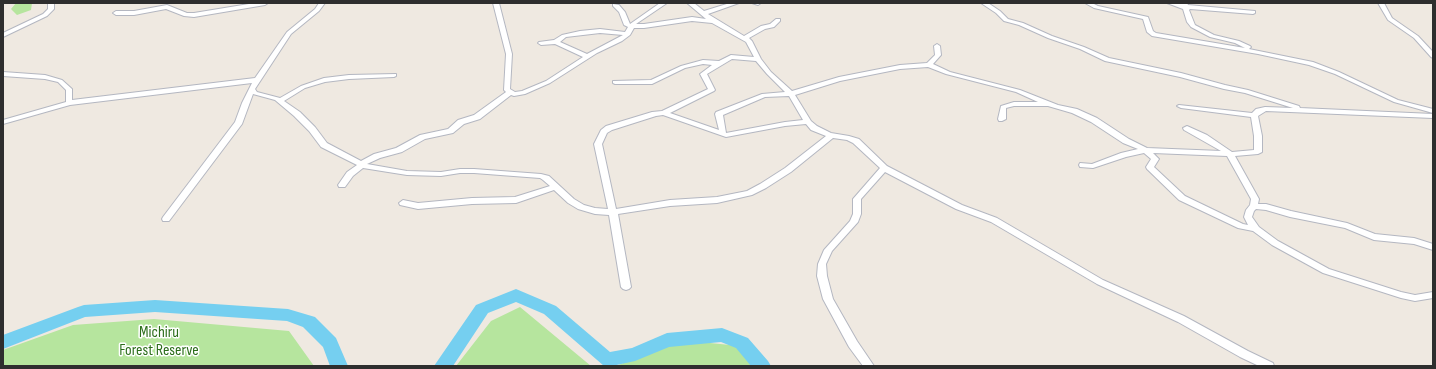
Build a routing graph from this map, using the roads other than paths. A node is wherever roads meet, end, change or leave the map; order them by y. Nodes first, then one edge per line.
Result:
1 (51, 3) edge
2 (265, 3) edge
3 (322, 3) edge
4 (496, 3) edge
5 (664, 3) edge
6 (690, 3) edge
7 (736, 3) edge
8 (755, 3) edge
9 (758, 3) edge
10 (984, 3) edge
11 (1088, 3) edge
12 (1170, 3) edge
13 (1380, 3) edge
14 (615, 5) dead end
15 (1186, 6) edge
16 (1253, 12) dead end
17 (116, 13) dead end
18 (703, 13) junction
19 (778, 20) dead end
20 (713, 21) junction
21 (632, 26) junction
22 (628, 34) junction
23 (3, 35) edge
24 (745, 38) junction
25 (556, 42) junction
26 (541, 43) dead end
27 (937, 46) dead end
28 (1258, 52) junction
29 (1433, 56) edge
30 (588, 57) junction
31 (758, 59) junction
32 (720, 63) junction
33 (929, 65) junction
34 (3, 74) edge
35 (394, 75) dead end
36 (257, 80) junction
37 (615, 82) dead end
38 (252, 89) junction
39 (511, 92) junction
40 (791, 94) junction
41 (279, 101) junction
42 (69, 103) junction
43 (1048, 104) junction
44 (1181, 106) dead end
45 (1305, 110) junction
46 (664, 114) junction
47 (1254, 116) junction
48 (1432, 116) edge
49 (1002, 119) dead end
50 (3, 122) edge
51 (808, 122) junction
52 (1188, 128) dead end
53 (722, 134) junction
54 (831, 136) junction
55 (1146, 150) junction
56 (1230, 154) junction
57 (363, 164) junction
58 (1083, 165) dead end
59 (884, 168) junction
60 (342, 185) dead end
61 (556, 187) junction
62 (403, 203) dead end
63 (1254, 206) junction
64 (613, 212) junction
65 (166, 219) dead end
66 (1256, 229) junction
67 (1433, 247) edge
68 (626, 287) dead end
69 (1433, 295) edge
70 (869, 366) edge
71 (1269, 366) edge

1 - 23 street
2 - 17 street
3 - 36 street
4 - 39 street
5 - 21 street
6 - 18 street
7 - 18 street
8 - 9 street
10 - 45 street
11 - 28 street
12 - 15 street
13 - 29 street
14 - 21 street
15 - 16 street
15 - 28 street
18 - 20 street
19 - 24 street
20 - 21 street
20 - 24 street
21 - 22 street
22 - 25 street
22 - 30 street
24 - 31 street
25 - 26 street
25 - 30 street
27 - 33 street
28 - 48 street
30 - 39 street
31 - 32 street
31 - 40 street
32 - 37 street
32 - 46 street
33 - 40 street
33 - 43 street
34 - 42 street
35 - 41 street
36 - 38 street
36 - 42 street
38 - 41 street
38 - 65 street
39 - 57 street
40 - 51 street
40 - 53 street
41 - 57 street
42 - 50 street
43 - 49 street
43 - 55 street
44 - 47 street
45 - 47 street
45 - 48 street
46 - 53 street
46 - 64 street
47 - 56 street
51 - 53 street
51 - 54 street
52 - 56 street
54 - 59 street
54 - 64 street
55 - 56 street
55 - 58 street
55 - 66 street
56 - 63 street
57 - 60 street
57 - 61 street
59 - 70 street
59 - 71 street
61 - 62 street
61 - 64 street
63 - 66 street
63 - 67 street
64 - 68 street
66 - 69 street

